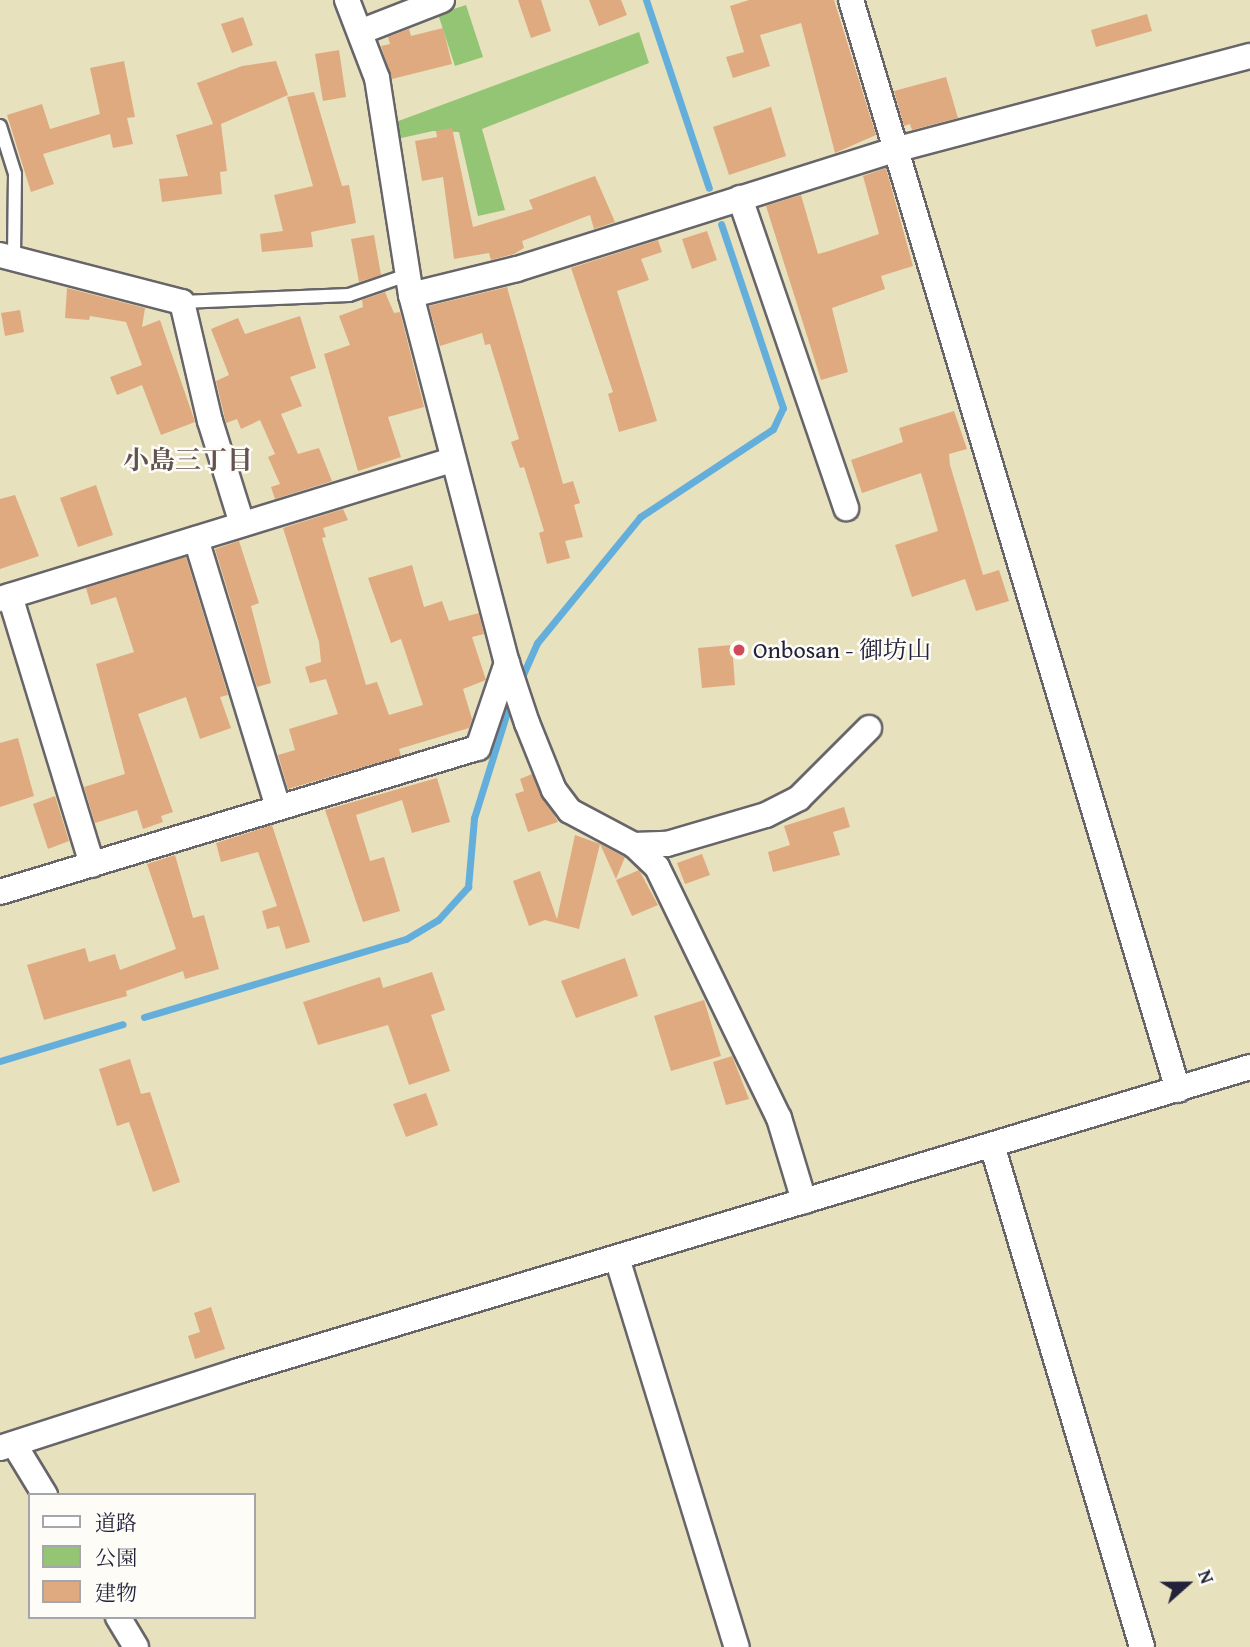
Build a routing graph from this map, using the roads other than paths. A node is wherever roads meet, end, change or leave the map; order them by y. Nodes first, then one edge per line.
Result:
1 (348, 0) edge
2 (442, 0) edge
3 (851, 0) edge
4 (360, 32) junction
5 (1250, 56) edge
6 (0, 126) edge
7 (898, 149) junction
8 (740, 198) junction
9 (7, 256) edge
10 (409, 285) junction
11 (182, 302) junction
12 (453, 460) junction
13 (846, 508) dead end
14 (242, 524) junction
15 (196, 539) junction
16 (5, 597) edge
17 (507, 663) junction
18 (869, 728) dead end
19 (278, 807) junction
20 (634, 845) junction
21 (92, 865) junction
22 (0, 892) edge
23 (1250, 1067) edge
24 (1178, 1090) junction
25 (992, 1145) junction
26 (804, 1201) junction
27 (617, 1258) junction
28 (7, 1446) edge
29 (43, 1493) edge
30 (119, 1619) edge
31 (136, 1647) edge
32 (737, 1647) edge
33 (1142, 1647) edge

1 - 4 street
2 - 4 street
3 - 7 street
4 - 10 street
5 - 7 street
6 - 9 lane
7 - 8 street
7 - 24 street
8 - 10 street
8 - 13 street
9 - 11 street
10 - 11 lane
10 - 12 street
11 - 14 street
12 - 14 street
12 - 17 street
14 - 15 street
15 - 16 street
15 - 19 street
16 - 21 street
17 - 19 street
17 - 20 street
18 - 20 street
19 - 21 street
20 - 26 street
21 - 22 street
23 - 24 street
24 - 25 street
25 - 26 street
25 - 33 street
26 - 27 street
27 - 28 street
27 - 32 street
28 - 29 street
30 - 31 street

